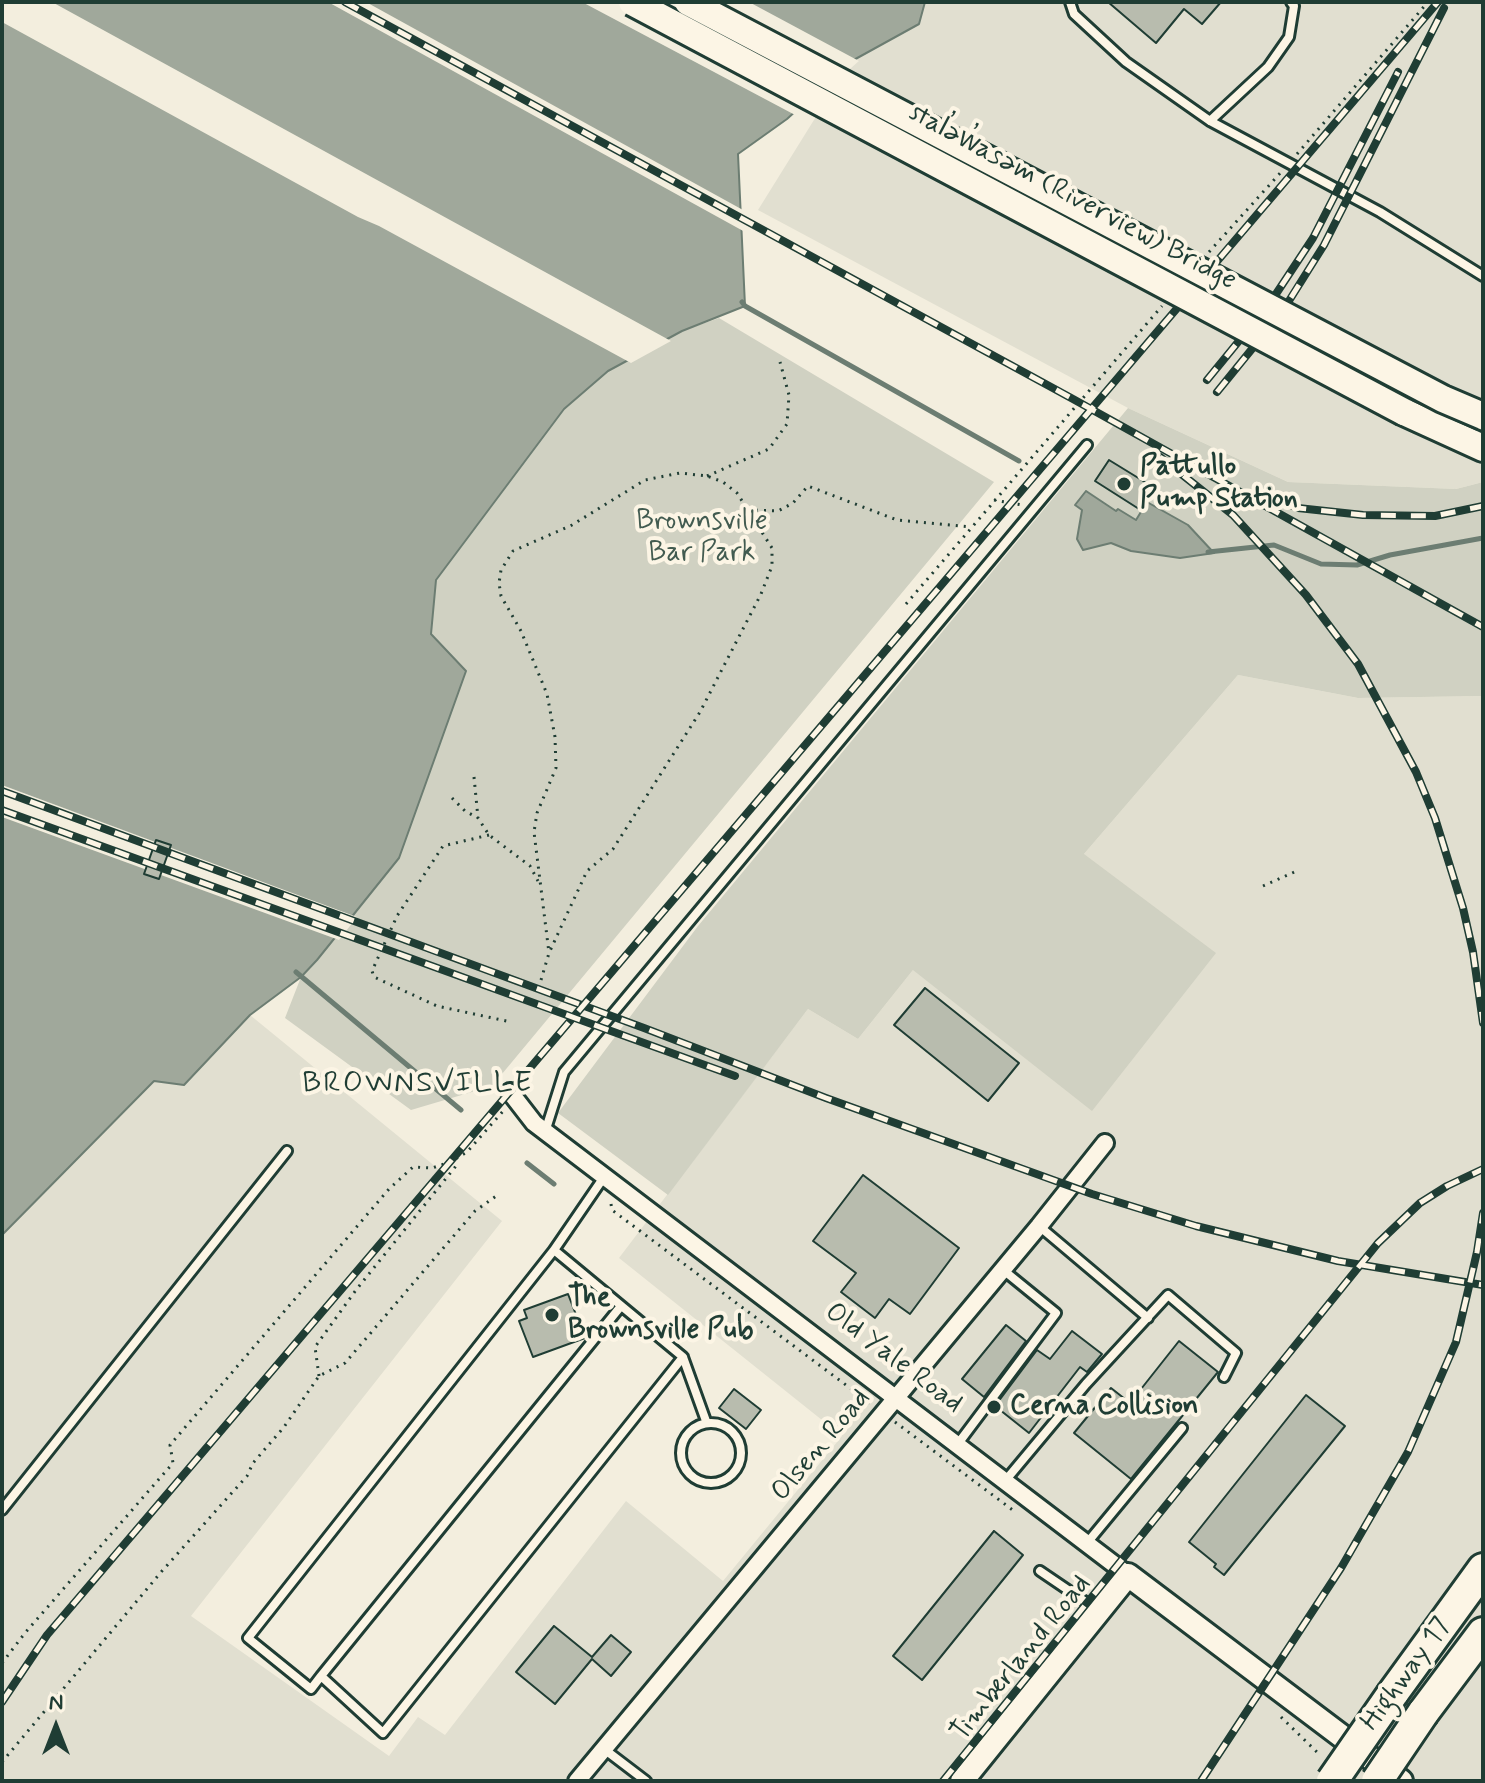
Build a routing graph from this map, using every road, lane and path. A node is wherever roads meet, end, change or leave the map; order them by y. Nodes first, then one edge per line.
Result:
1 (632, 2) edge
2 (688, 2) edge
3 (1070, 2) edge
4 (1291, 2) edge
5 (1428, 2) edge
6 (1210, 121) junction
7 (1287, 165) junction
8 (1483, 276) edge
9 (780, 362) dead end
10 (1483, 416) edge
11 (1087, 445) dead end
12 (1483, 448) edge
13 (1035, 451) dead end
14 (707, 476) junction
15 (994, 500) junction
16 (1034, 508) junction
17 (748, 510) junction
18 (971, 527) junction
19 (906, 604) dead end
20 (474, 777) dead end
21 (452, 798) dead end
22 (478, 818) junction
23 (489, 835) junction
24 (1299, 870) dead end
25 (540, 884) junction
26 (1263, 886) dead end
27 (549, 953) junction
28 (541, 980) dead end
29 (511, 1022) dead end
30 (513, 1096) joint
31 (545, 1132) junction
32 (1105, 1143) dead end
33 (287, 1151) dead end
34 (456, 1166) dead end
35 (604, 1177) junction
36 (499, 1194) dead end
37 (1039, 1226) junction
38 (554, 1250) junction
39 (1002, 1269) junction
40 (621, 1306) junction
41 (1148, 1318) junction
42 (683, 1357) junction
43 (319, 1376) junction
44 (1224, 1377) dead end
45 (896, 1398) junction
46 (866, 1400) dead end
47 (706, 1421) junction
48 (896, 1422) dead end
49 (1182, 1428) dead end
50 (957, 1445) junction
51 (1005, 1482) junction
52 (985, 1490) dead end
53 (2, 1510) edge
54 (1087, 1543) junction
55 (1483, 1569) edge
56 (1040, 1571) dead end
57 (1128, 1575) junction
58 (1100, 1612) junction
59 (1483, 1633) edge
60 (2, 1663) edge
61 (321, 1676) junction
62 (603, 1749) junction
63 (2, 1762) edge
64 (577, 1781) edge
65 (646, 1781) edge
66 (962, 1781) edge
67 (1332, 1781) edge
68 (1377, 1781) edge
69 (1401, 1781) edge

1 - 12 main road, stal̕əw̓asəm (Riverview) Bridge, bridge
2 - 10 main road, stal̕əw̓asəm (Riverview) Bridge, bridge
3 - 6 lane
4 - 6 lane
5 - 7 path
6 - 7 lane
7 - 8 lane
9 - 14 path
11 - 16 lane
13 - 15 path
14 - 17 path
14 - 25 path
15 - 16 path
15 - 18 path
16 - 31 lane
17 - 18 path
17 - 27 path
18 - 19 path
20 - 22 path
21 - 22 path
22 - 23 path
23 - 25 path
23 - 29 path
24 - 26 path
25 - 27 path
27 - 28 path
30 - 31 street, Old Yale Road
30 - 60 path
31 - 35 street, Old Yale Road
32 - 37 street, Olsen Road
33 - 53 lane
34 - 43 path
35 - 38 lane
35 - 45 street, Old Yale Road
35 - 46 path
36 - 43 path
37 - 39 street, Olsen Road
37 - 41 lane
38 - 40 lane
38 - 61 lane
39 - 45 street, Olsen Road
39 - 50 lane
40 - 42 lane
40 - 61 lane
41 - 44 lane
41 - 51 lane
42 - 47 lane
42 - 61 lane
43 - 63 path
45 - 50 street, Old Yale Road
45 - 62 street, Olsen Road
47 - 47 lane
48 - 52 path
49 - 54 lane
50 - 51 street, Old Yale Road
51 - 54 street, Old Yale Road
54 - 57 street, Old Yale Road
55 - 67 highway, Highway 17, bridge
56 - 58 lane
57 - 58 street, Timberland Road
57 - 69 street, Old Yale Road
58 - 66 street, Timberland Road
59 - 68 highway, Highway 17, bridge
62 - 64 street, Olsen Road
62 - 65 lane

